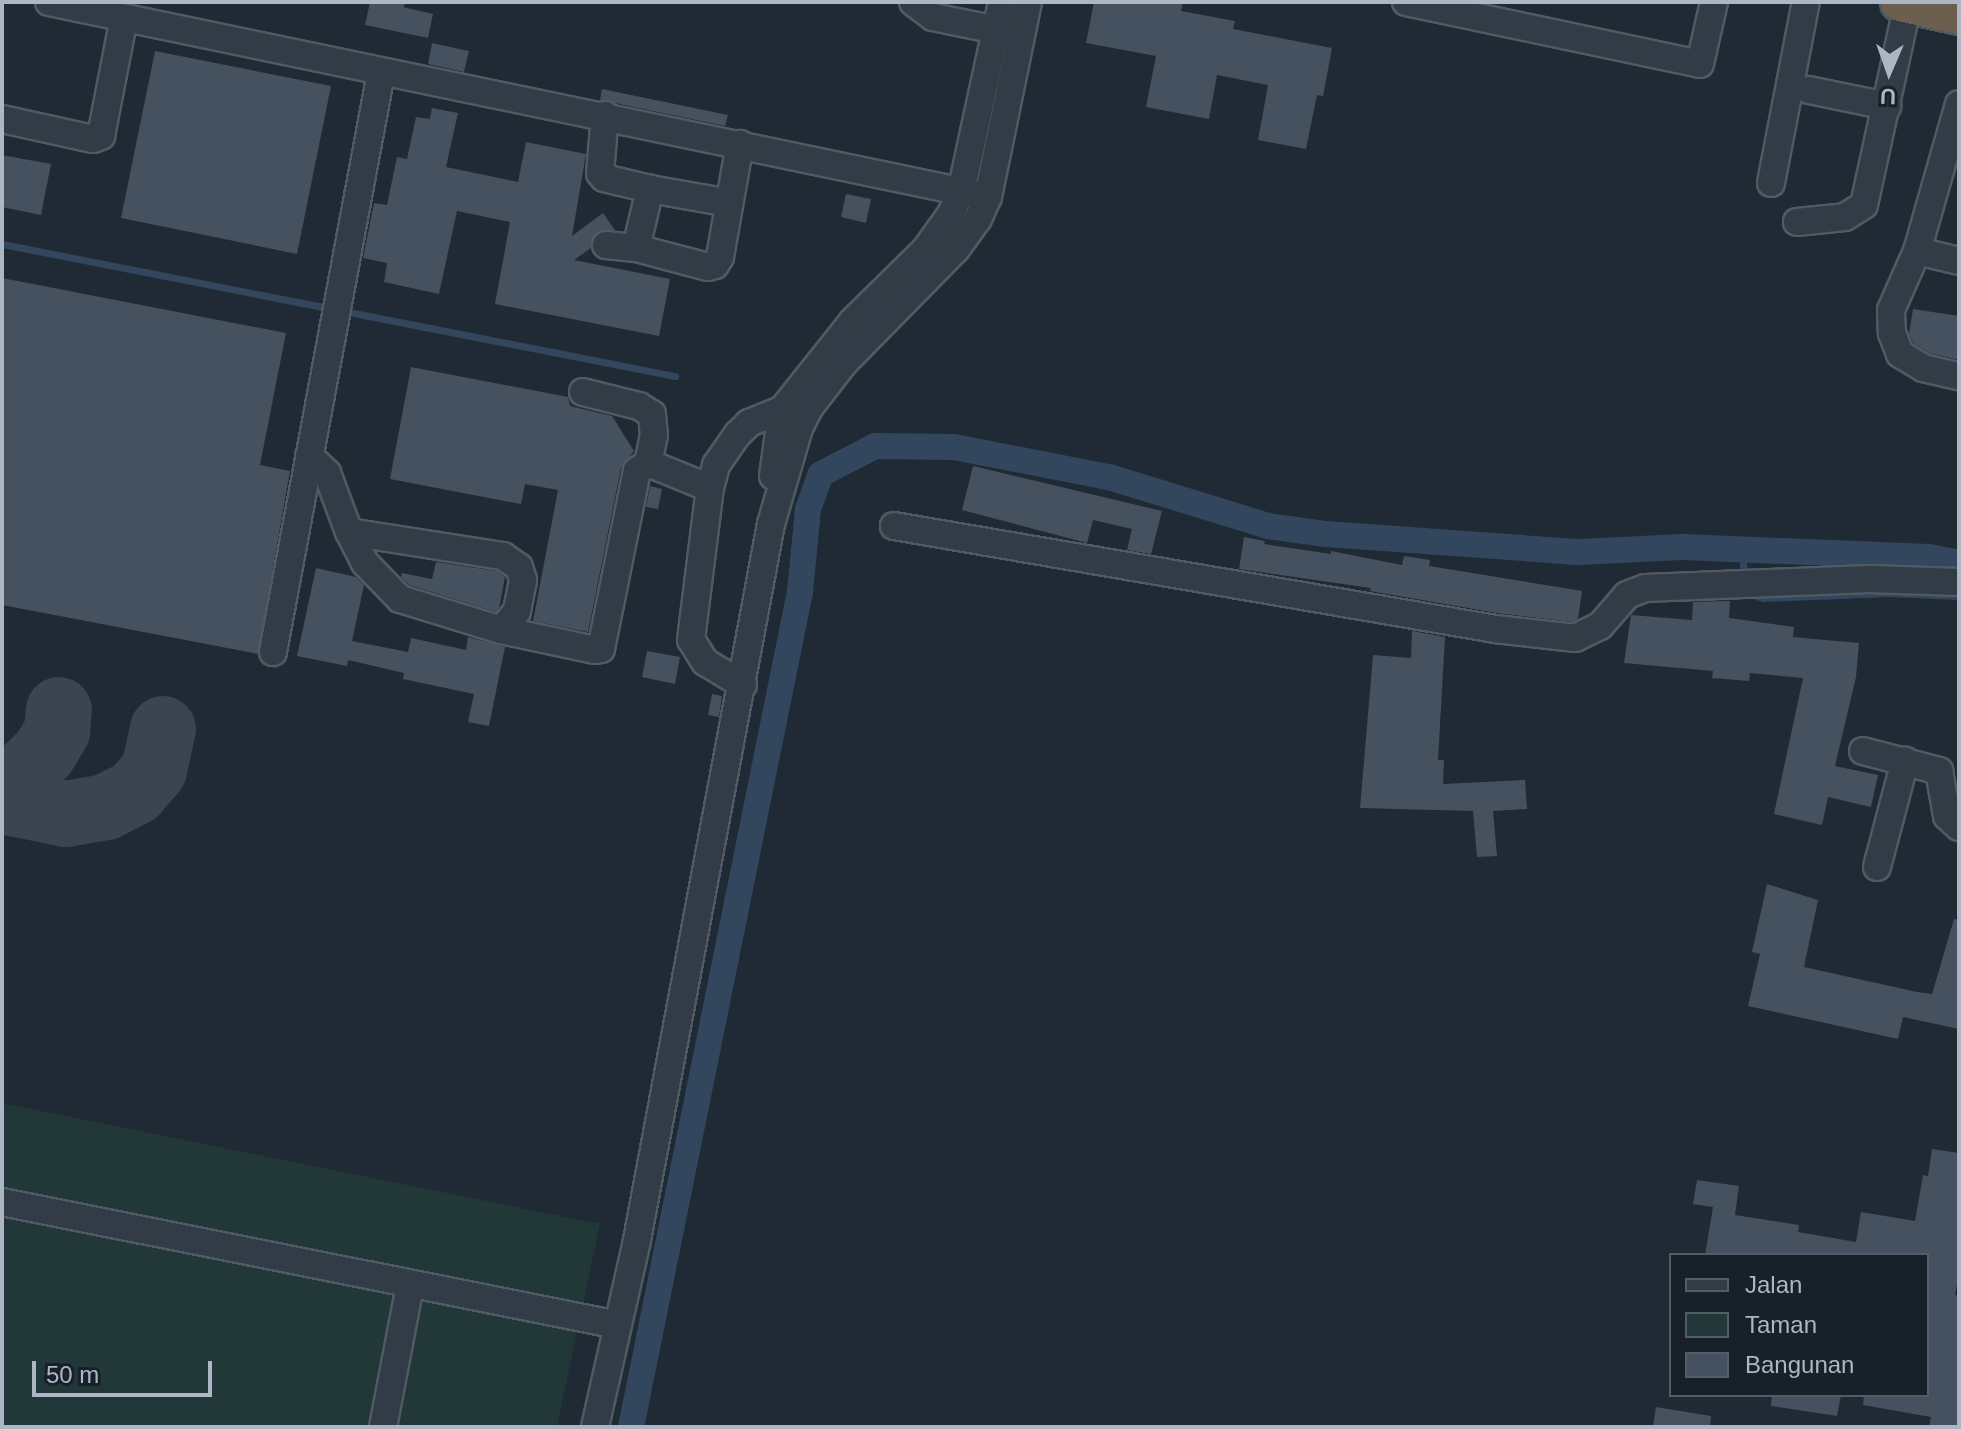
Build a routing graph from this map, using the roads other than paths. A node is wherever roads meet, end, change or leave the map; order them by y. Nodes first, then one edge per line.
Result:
1 (49, 2) edge
2 (913, 2) edge
3 (1002, 2) edge
4 (1028, 2) edge
5 (1406, 2) edge
6 (1714, 2) edge
7 (1806, 2) edge
8 (1904, 3) edge
9 (1959, 15) edge
10 (124, 18) junction
11 (998, 30) junction
12 (381, 73) junction
13 (1809, 90) dead end
14 (1959, 104) edge
15 (1887, 106) junction
16 (605, 115) junction
17 (2, 119) edge
18 (740, 144) junction
19 (1771, 183) dead end
20 (650, 189) junction
21 (952, 190) junction
22 (988, 197) junction
23 (729, 203) junction
24 (1797, 222) dead end
25 (606, 245) dead end
26 (636, 248) junction
27 (1917, 251) junction
28 (1959, 261) edge
29 (1959, 376) edge
30 (583, 392) dead end
31 (782, 410) junction
32 (309, 456) junction
33 (648, 463) junction
34 (710, 488) junction
35 (771, 524) junction
36 (894, 526) dead end
37 (349, 532) junction
38 (1959, 582) edge
39 (501, 630) junction
40 (273, 652) dead end
41 (743, 685) junction
42 (1863, 751) dead end
43 (1905, 761) junction
44 (1959, 827) edge
45 (1877, 867) dead end
46 (2, 1202) edge
47 (410, 1285) junction
48 (618, 1325) junction
49 (383, 1427) edge
50 (595, 1427) edge

1 - 10 street
2 - 11 street
3 - 11 street
4 - 11 street
5 - 6 street
7 - 19 street
8 - 9 highway
8 - 15 street
10 - 12 street
10 - 17 street
11 - 21 street
11 - 22 street
12 - 16 street
12 - 32 street
13 - 15 street
14 - 27 street
15 - 24 street
16 - 18 street
16 - 20 street
18 - 21 street
18 - 23 street
20 - 23 street
20 - 26 street
21 - 22 street
21 - 31 street
22 - 35 street
23 - 26 street
25 - 26 street
27 - 28 street
27 - 29 street
30 - 33 street
31 - 34 street
31 - 35 street
32 - 37 street
32 - 40 street
33 - 34 street
33 - 39 street
34 - 41 street
35 - 41 street
36 - 38 street
37 - 39 street
37 - 39 street
41 - 48 street
42 - 43 street
43 - 44 street
43 - 45 street
46 - 47 street
47 - 48 street
47 - 49 street
48 - 50 street

